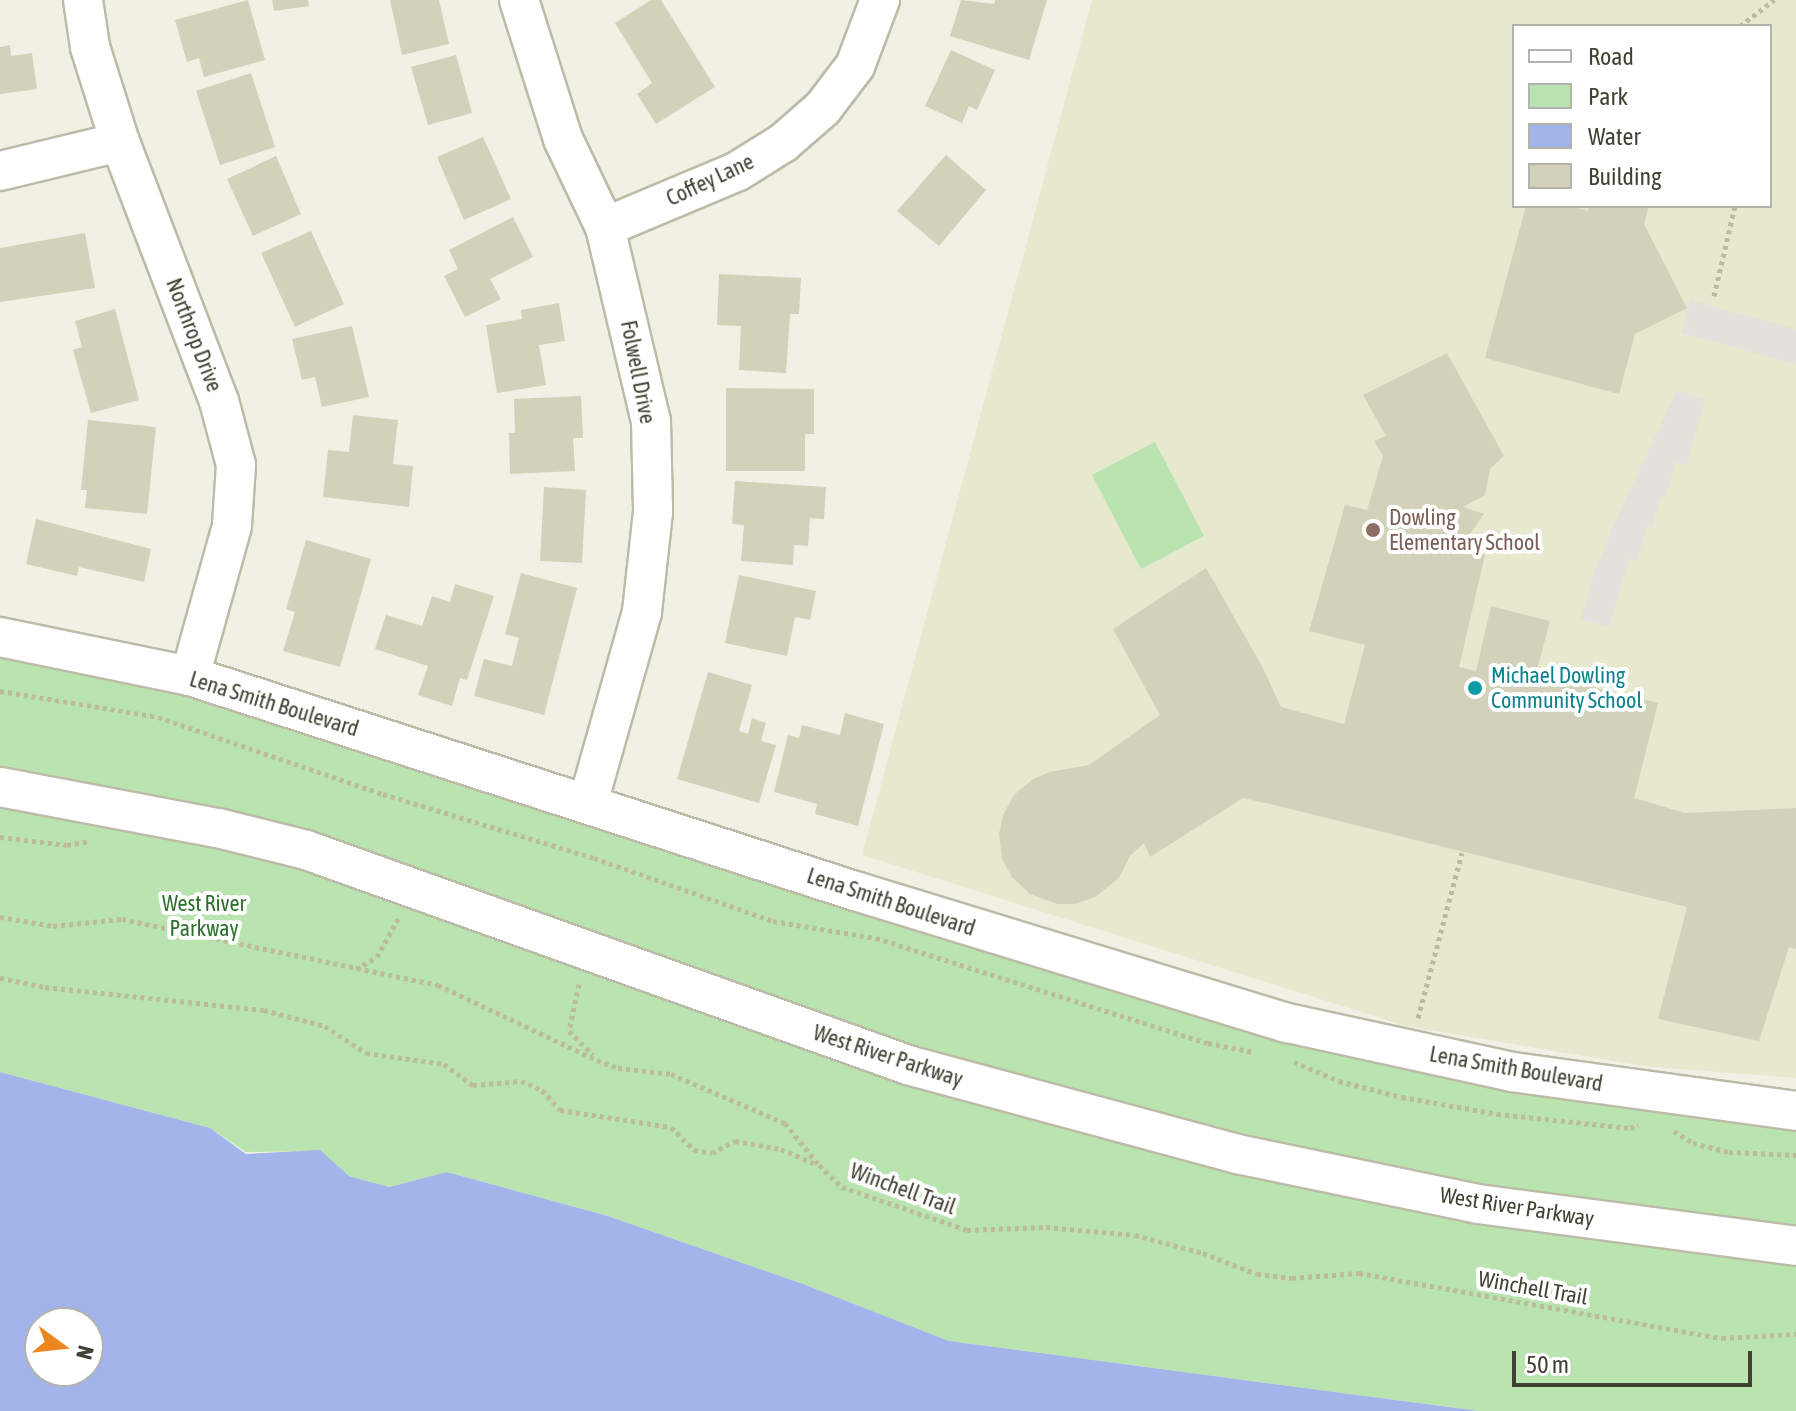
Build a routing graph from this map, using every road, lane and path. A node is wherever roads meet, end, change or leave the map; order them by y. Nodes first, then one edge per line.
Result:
1 (83, 0) edge
2 (519, 0) edge
3 (880, 0) edge
4 (1774, 0) edge
5 (1743, 24) edge
6 (120, 142) junction
7 (0, 171) edge
8 (1735, 208) edge
9 (605, 227) junction
10 (1714, 296) dead end
11 (0, 637) edge
12 (190, 676) junction
13 (0, 787) edge
14 (588, 803) junction
15 (0, 837) edge
16 (93, 841) dead end
17 (1462, 853) dead end
18 (0, 917) edge
19 (399, 917) dead end
20 (355, 970) junction
21 (0, 978) edge
22 (579, 983) dead end
23 (1415, 1033) dead end
24 (597, 1060) junction
25 (1796, 1111) edge
26 (819, 1165) junction
27 (1796, 1246) edge
28 (1796, 1334) edge

1 - 6 street, Northrop Drive
2 - 9 street, Folwell Drive
3 - 9 street, Coffey Lane
4 - 5 path
6 - 7 street
6 - 12 street, Northrop Drive
8 - 10 path
9 - 14 street, Folwell Drive
11 - 12 street, Lena Smith Boulevard
12 - 14 street, Lena Smith Boulevard
13 - 27 street, West River Parkway
14 - 25 street, Lena Smith Boulevard
15 - 16 path
17 - 23 path
18 - 20 path, Winchell Trail
19 - 20 path
20 - 24 path, Winchell Trail
21 - 26 path
22 - 24 path
24 - 26 path, Winchell Trail
26 - 28 path, Winchell Trail

